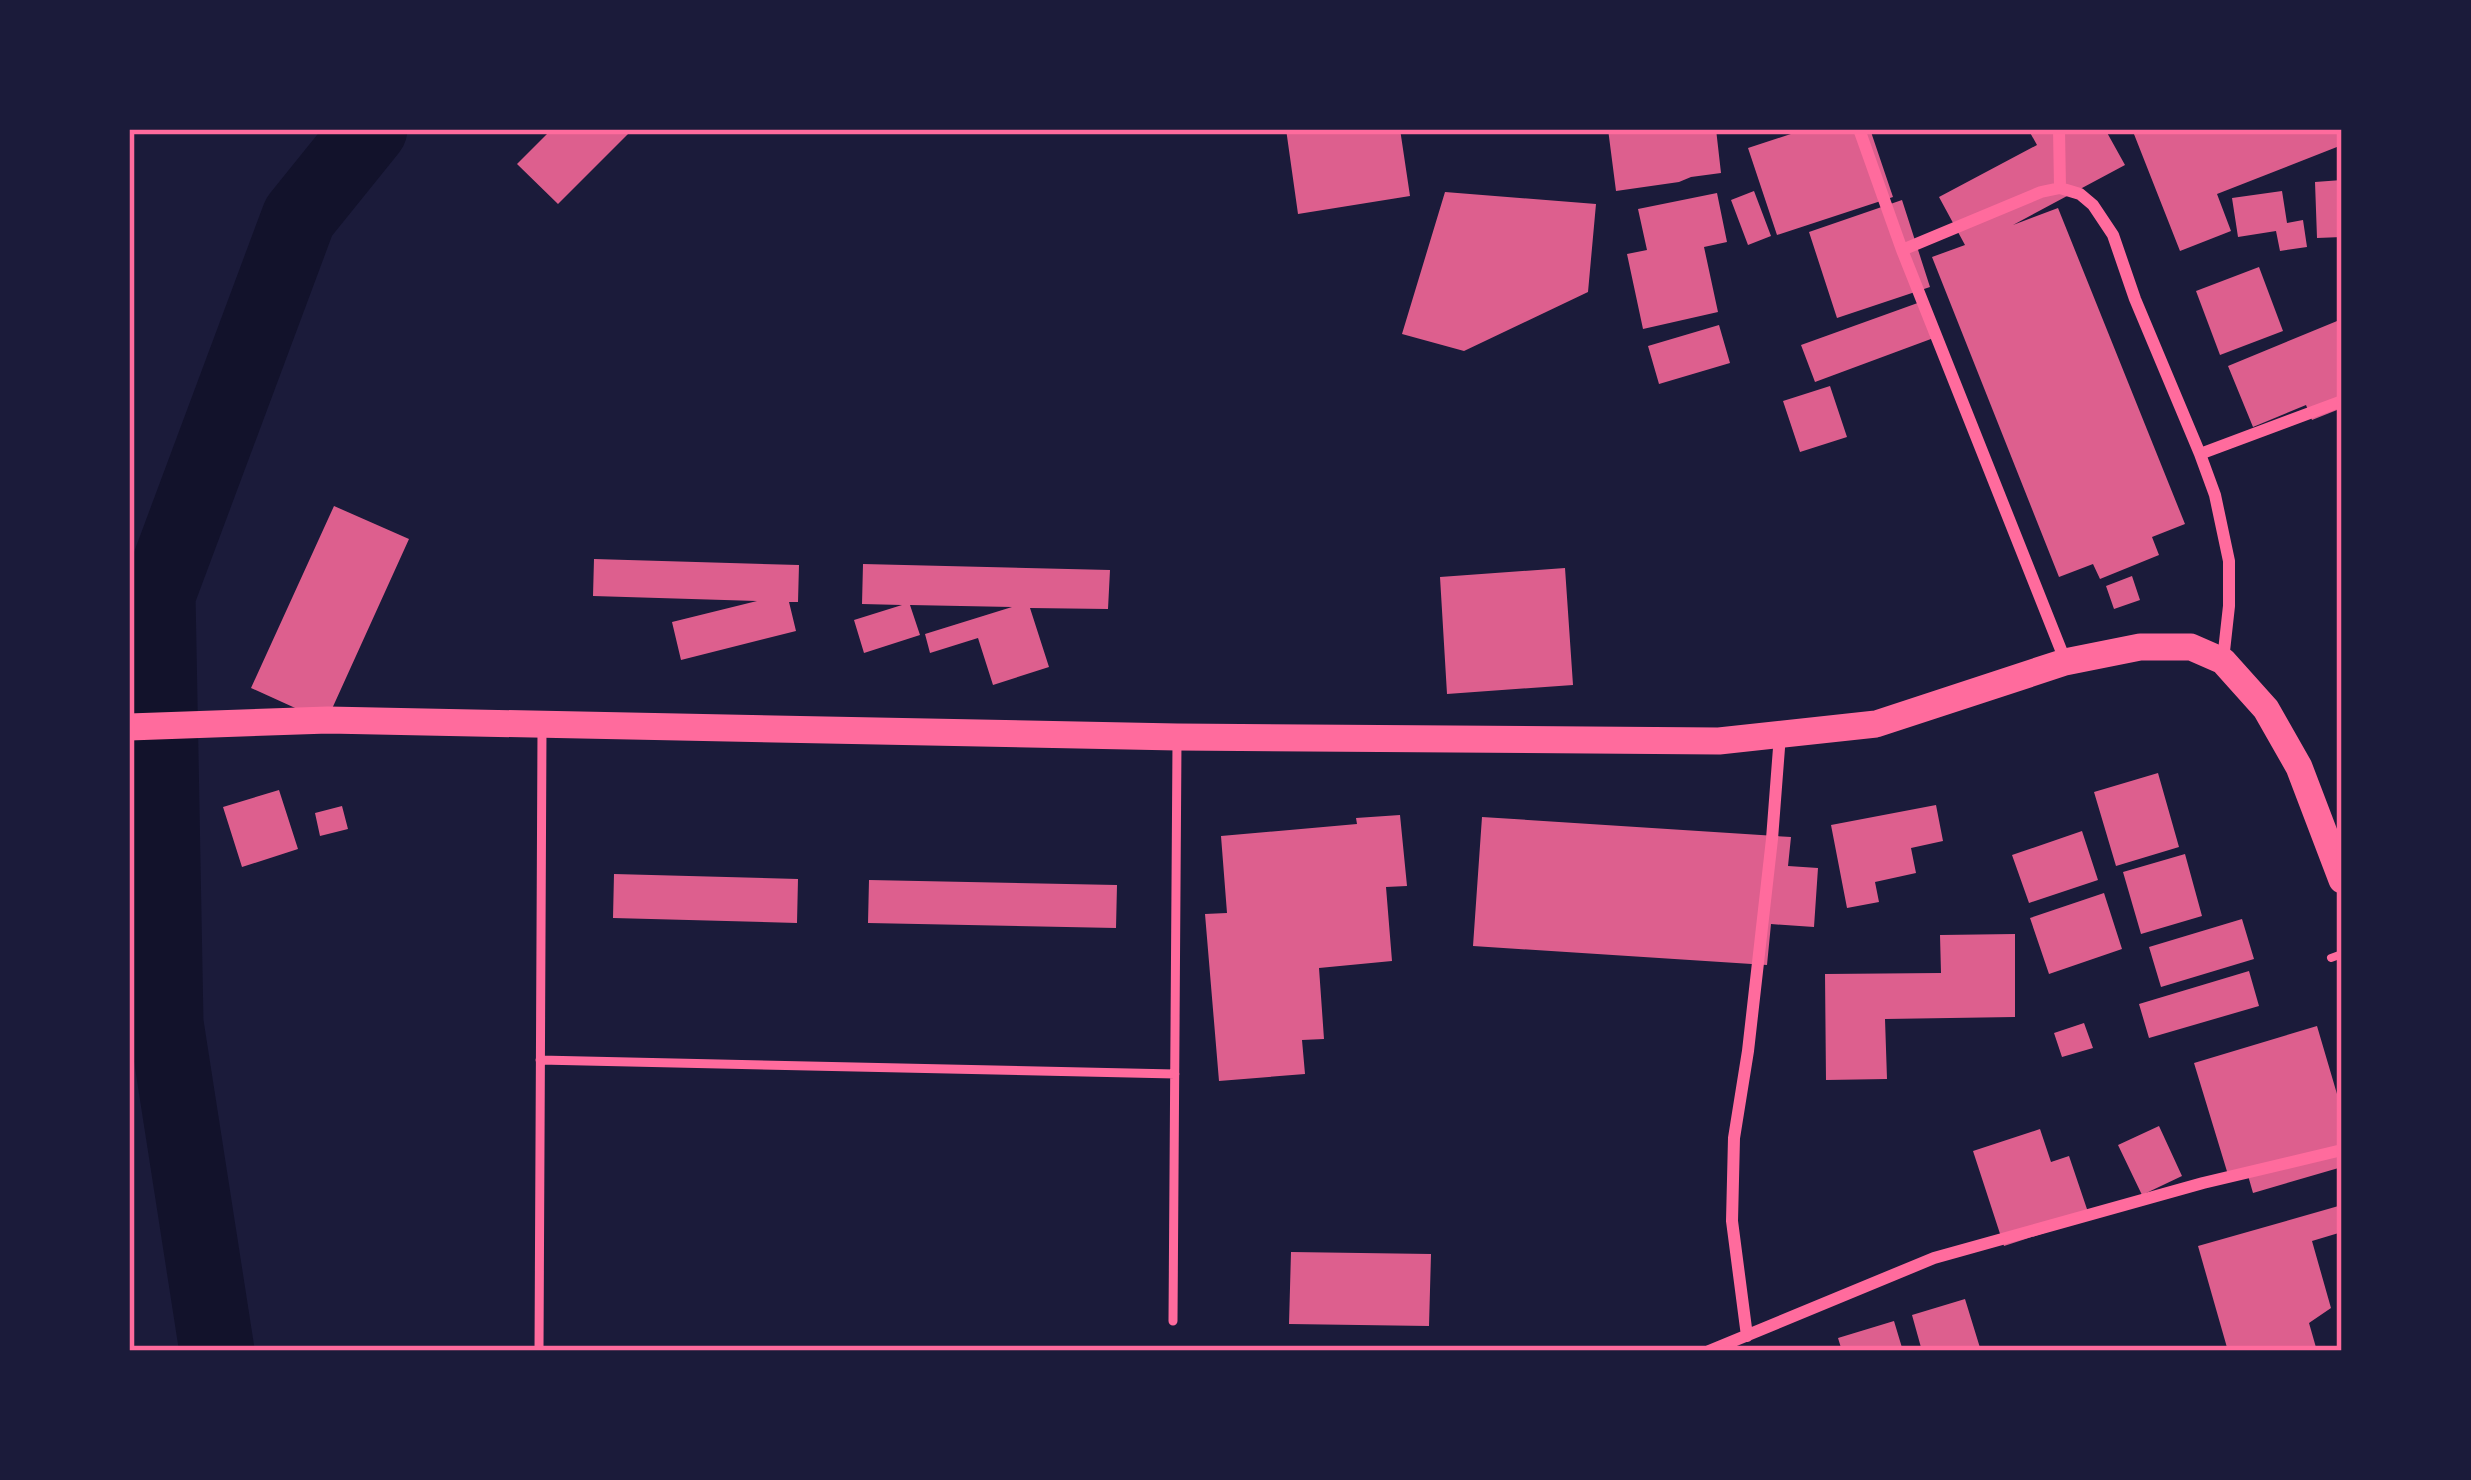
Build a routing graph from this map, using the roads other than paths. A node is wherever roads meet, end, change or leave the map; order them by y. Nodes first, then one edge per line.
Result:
1 (1858, 129) edge
2 (2059, 129) edge
3 (2060, 188) junction
4 (1902, 250) junction
5 (2342, 401) edge
6 (2200, 454) junction
7 (2066, 662) junction
8 (2223, 662) junction
9 (542, 724) junction
10 (129, 727) edge
11 (1780, 734) junction
12 (1177, 737) junction
13 (2342, 880) edge
14 (540, 1060) junction
15 (1175, 1074) junction
16 (2342, 1150) edge
17 (1173, 1321) dead end
18 (1747, 1336) junction
19 (539, 1351) edge
20 (1709, 1351) edge

1 - 4 street
2 - 3 street
3 - 4 street
3 - 6 street
4 - 7 street
5 - 6 street
6 - 8 street
7 - 8 main road
7 - 11 main road
8 - 13 main road
9 - 10 main road
9 - 12 main road
9 - 14 lane
11 - 12 main road
11 - 18 street
12 - 15 lane
14 - 15 lane
14 - 19 lane
15 - 17 lane
16 - 18 street
18 - 20 street

